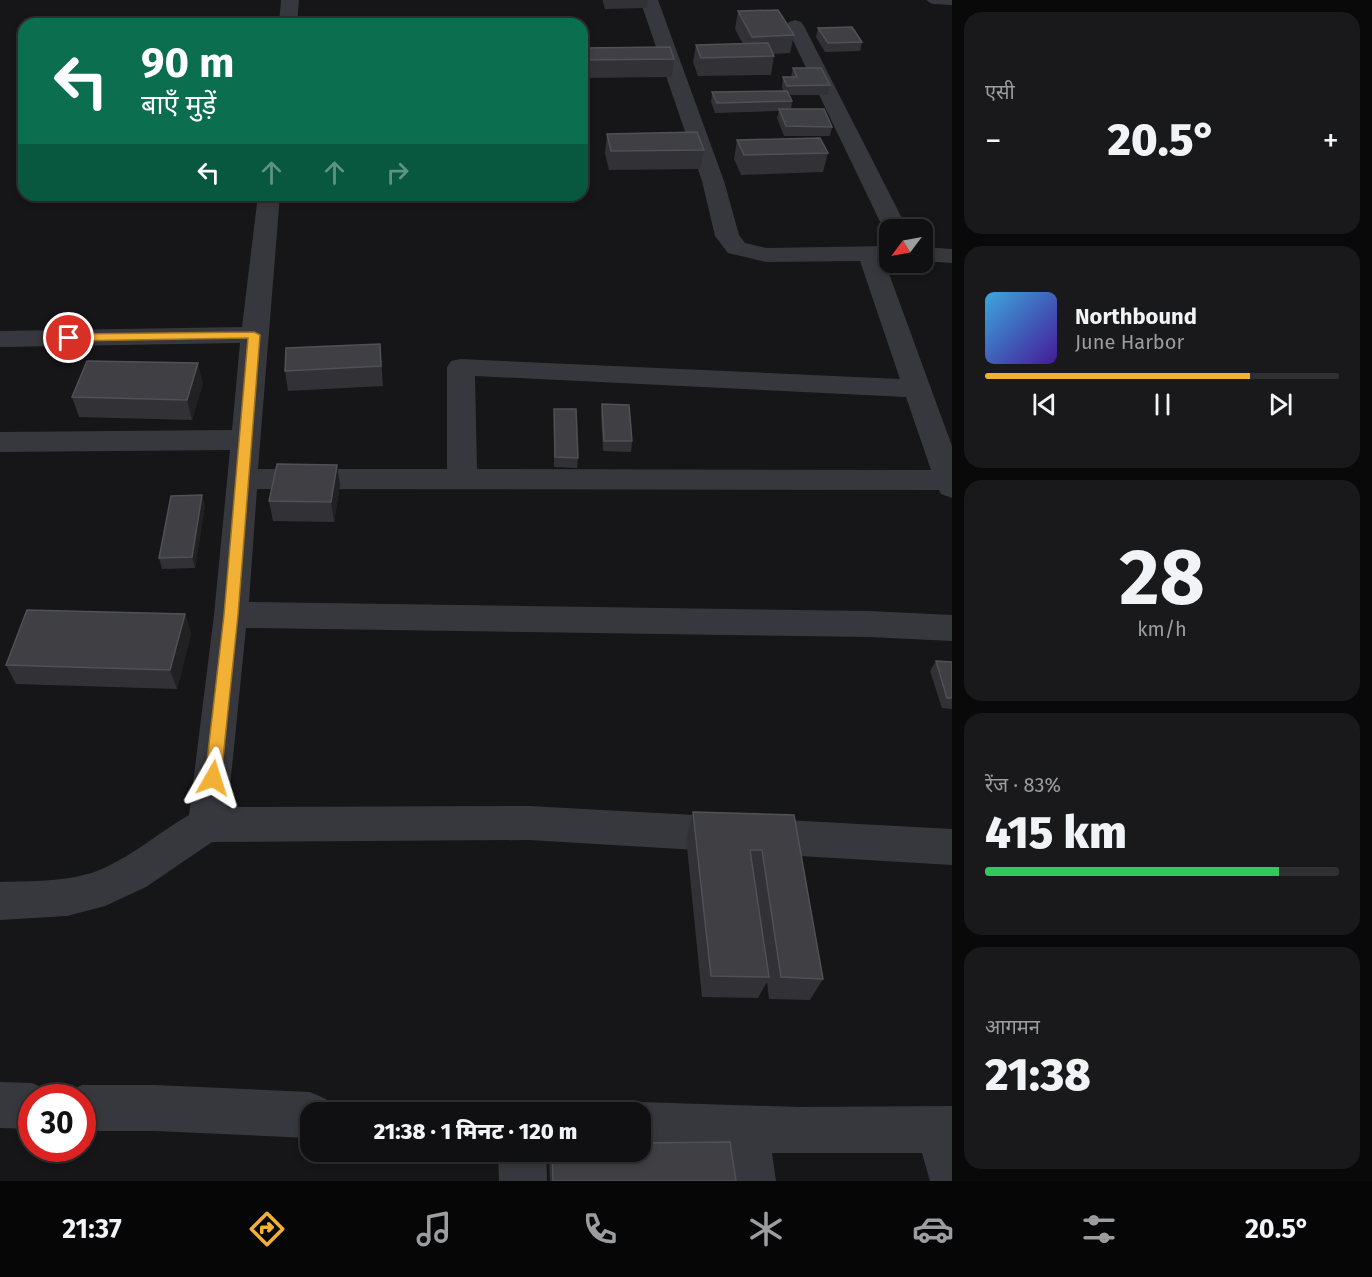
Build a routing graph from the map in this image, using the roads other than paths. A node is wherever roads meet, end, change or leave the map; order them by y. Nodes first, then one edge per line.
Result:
1 (290, 0) edge
2 (649, 0) edge
3 (932, 0) edge
4 (952, 1) edge
5 (288, 18) edge
6 (795, 26) dead end
7 (268, 201) edge
8 (891, 219) edge
9 (879, 253) edge
10 (933, 254) edge
11 (952, 255) edge
12 (885, 273) edge
13 (254, 335) junction
14 (0, 339) edge
15 (917, 388) junction
16 (247, 440) junction
17 (0, 442) edge
18 (462, 478) junction
19 (243, 479) junction
20 (951, 484) edge
21 (231, 615) junction
22 (952, 627) edge
23 (207, 825) junction
24 (952, 847) edge
25 (0, 901) edge
26 (0, 1105) edge
27 (18, 1106) edge
28 (96, 1108) edge
29 (300, 1115) edge
30 (651, 1125) edge
31 (744, 1128) junction
32 (946, 1129) edge
33 (522, 1162) edge
34 (952, 1175) edge
35 (523, 1181) edge
36 (752, 1181) edge

1 - 5 street
2 - 9 street
3 - 4 lane
6 - 8 street
7 - 13 street
10 - 11 street
12 - 15 street
13 - 14 street
13 - 16 street
15 - 18 street
15 - 20 street
16 - 17 street
16 - 19 street
18 - 19 street
18 - 20 street
19 - 21 street
21 - 22 street
21 - 23 street
23 - 24 street
23 - 25 street
26 - 27 street
28 - 29 street
30 - 31 street
31 - 32 street
31 - 36 street
32 - 34 street
33 - 35 street

